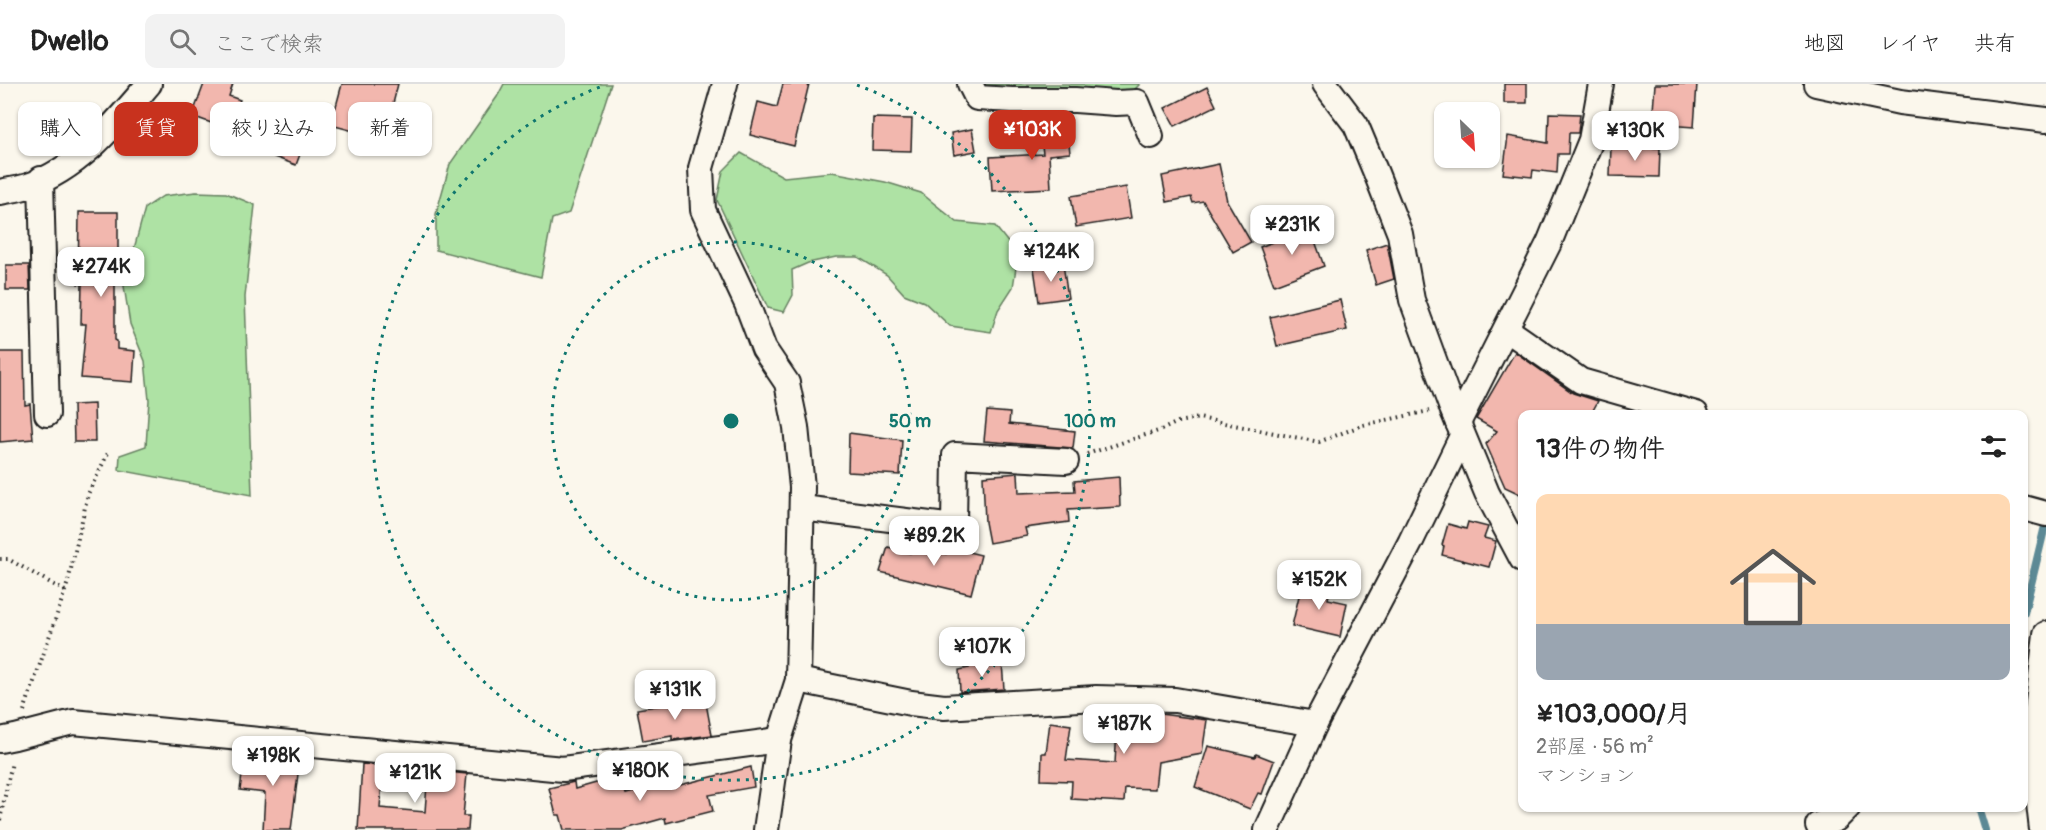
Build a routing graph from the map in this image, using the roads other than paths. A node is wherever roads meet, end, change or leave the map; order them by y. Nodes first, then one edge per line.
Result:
1 (149, 84) edge
2 (724, 84) edge
3 (970, 84) edge
4 (1325, 84) edge
5 (1601, 84) edge
6 (1816, 84) edge
7 (2046, 120) edge
8 (1151, 136) dead end
9 (41, 179) junction
10 (0, 192) edge
11 (1506, 329) junction
12 (1682, 410) edge
13 (47, 414) dead end
14 (1457, 422) junction
15 (1066, 461) road end
16 (802, 508) junction
17 (1518, 551) edge
18 (2046, 634) edge
19 (798, 680) junction
20 (1315, 724) junction
21 (8, 739) edge
22 (779, 740) junction
23 (1843, 812) edge
24 (1815, 821) edge
25 (766, 830) edge
26 (1267, 830) edge
27 (2042, 830) edge

1 - 9 street
2 - 16 street
3 - 8 street
4 - 14 street
5 - 11 street
6 - 7 street
9 - 10 street
9 - 13 street
11 - 12 street
11 - 14 street
14 - 17 street
14 - 20 street
15 - 16 street
16 - 19 street
18 - 27 street
19 - 20 street
19 - 22 street
20 - 26 street
21 - 22 street
22 - 25 street
23 - 24 street

